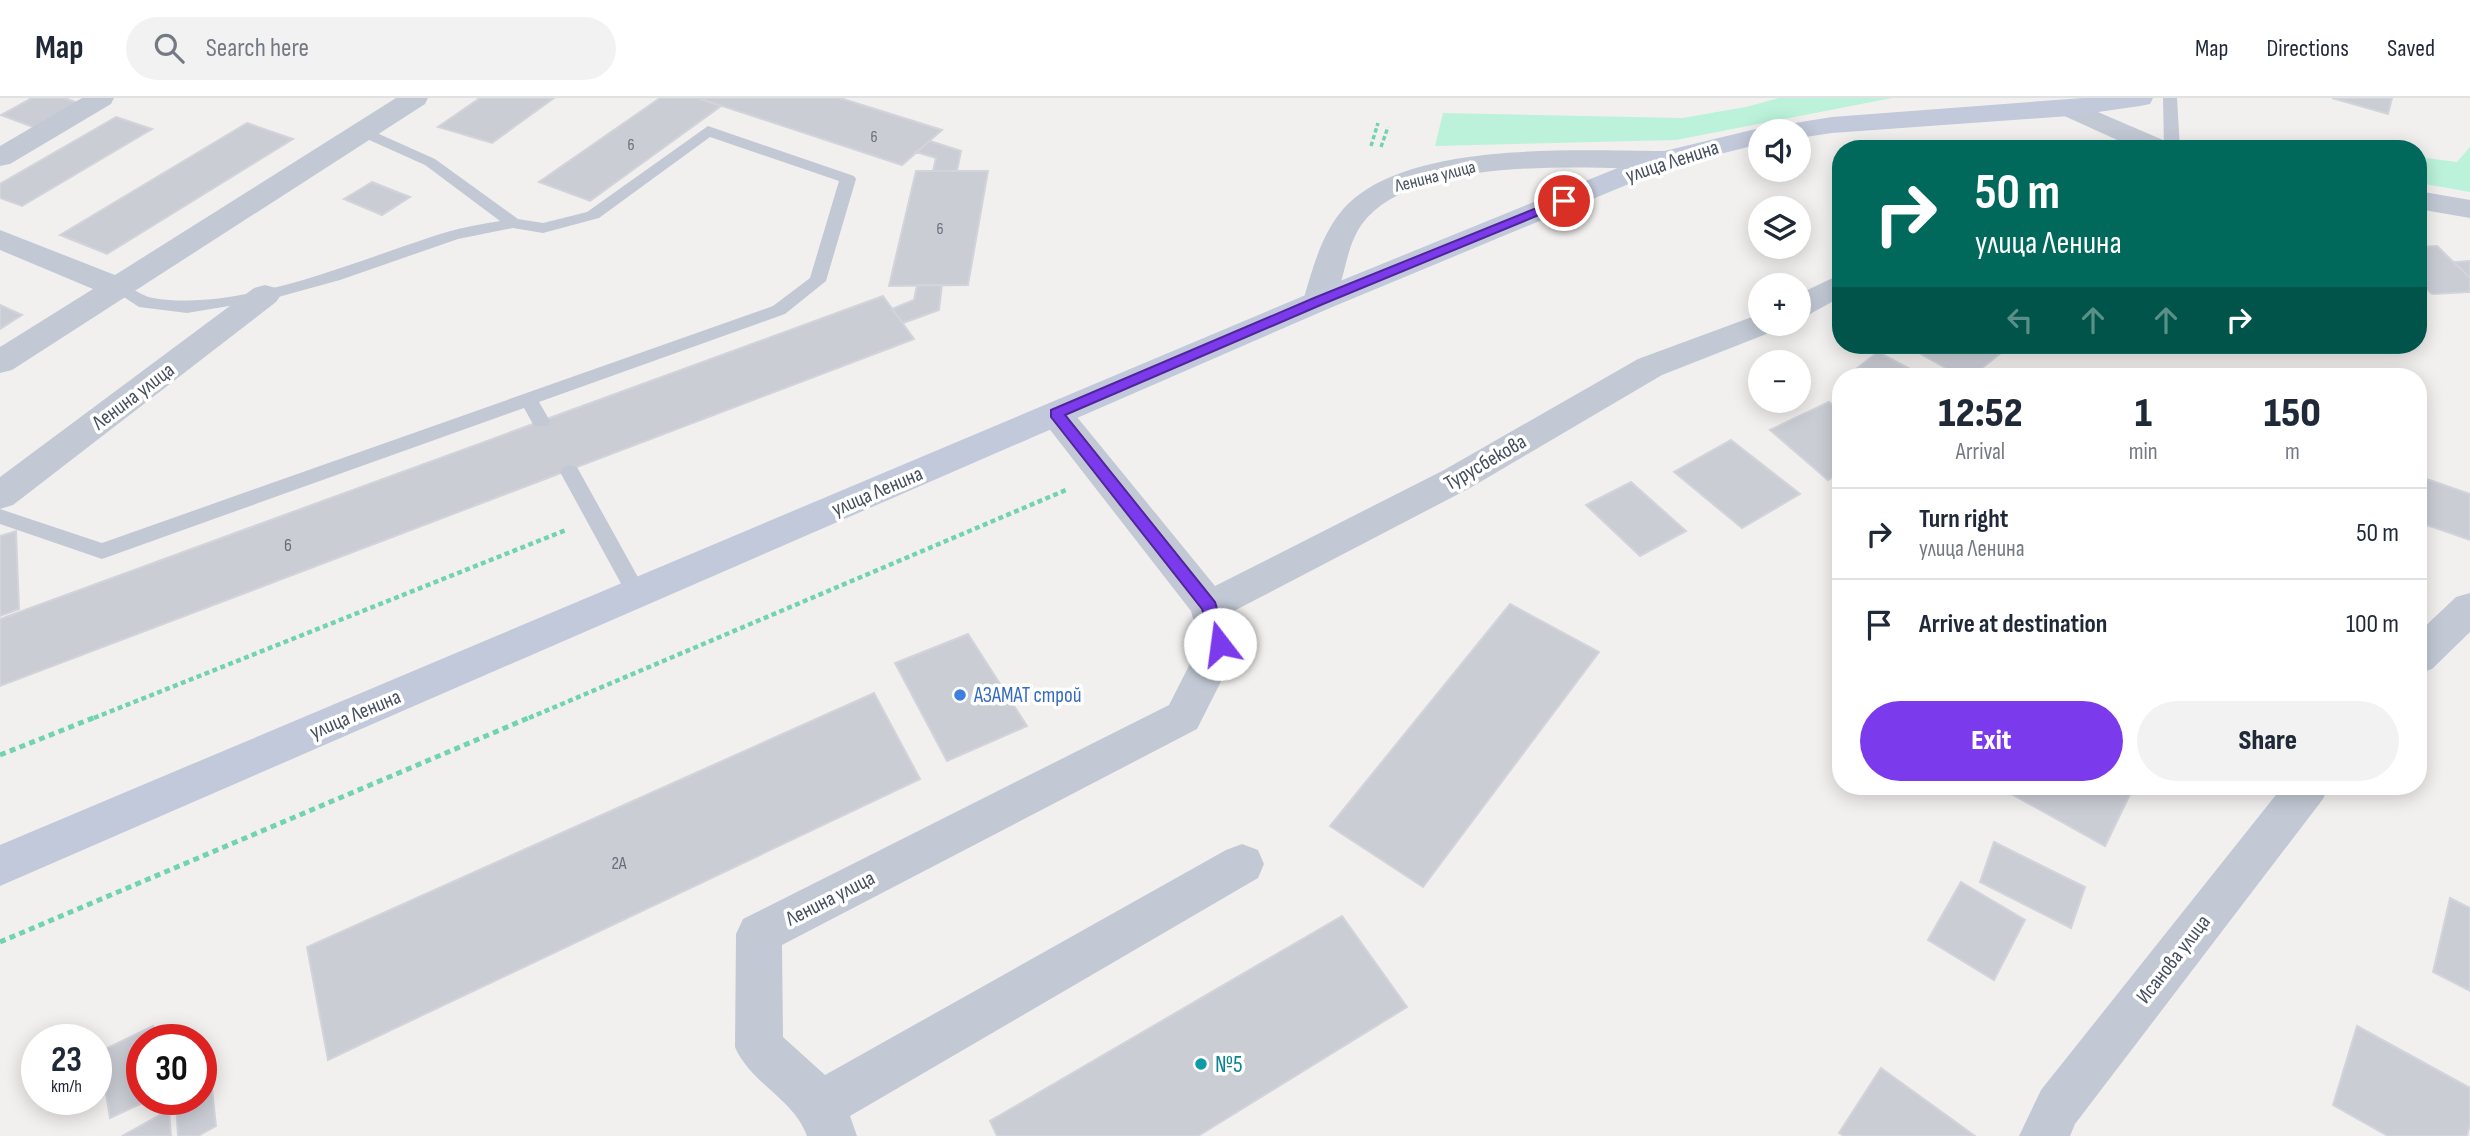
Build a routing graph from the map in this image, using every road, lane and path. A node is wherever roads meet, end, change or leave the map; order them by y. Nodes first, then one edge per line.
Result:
1 (101, 98) edge
2 (415, 98) edge
3 (2140, 98) edge
4 (2170, 98) edge
5 (2070, 108) junction
6 (1378, 123) dead end
7 (1388, 127) dead end
8 (1811, 128) edge
9 (363, 132) junction
10 (1748, 138) edge
11 (2140, 140) edge
12 (2172, 140) edge
13 (1371, 146) dead end
14 (1381, 147) dead end
15 (0, 158) edge
16 (1662, 160) junction
17 (2427, 202) edge
18 (2470, 209) edge
19 (513, 223) junction
20 (0, 239) edge
21 (119, 288) junction
22 (1832, 289) edge
23 (265, 295) junction
24 (1811, 300) edge
25 (1319, 301) junction
26 (1748, 330) edge
27 (0, 362) edge
28 (528, 399) junction
29 (1056, 414) junction
30 (541, 421) dead end
31 (570, 472) dead end
32 (1103, 474) junction
33 (0, 496) edge
34 (0, 516) edge
35 (596, 519) junction
36 (637, 594) junction
37 (1209, 607) junction
38 (2470, 607) edge
39 (2427, 649) edge
40 (0, 755) edge
41 (2301, 795) edge
42 (1242, 864) dead end
43 (0, 866) edge
44 (0, 942) edge
45 (827, 1120) edge
46 (2044, 1136) edge

1 - 15 street
2 - 9 street
3 - 5 main road
4 - 12 lane
5 - 8 main road
5 - 11 street
6 - 13 path
7 - 14 path
9 - 19 lane
9 - 21 street
10 - 16 main road, улица Ленина
16 - 25 main road, улица Ленина
16 - 25 street, Ленина улица
17 - 18 street
19 - 23 lane
19 - 28 lane
20 - 21 street
21 - 23 lane
21 - 27 street
22 - 24 street
23 - 33 street, Ленина улица
25 - 29 main road, улица Ленина
26 - 37 street, Турусбекова
28 - 30 lane
28 - 34 lane
29 - 32 street, Ленина улица
29 - 36 main road, улица Ленина
31 - 35 lane
32 - 37 street, Ленина улица
32 - 44 path
35 - 36 lane
35 - 40 path
36 - 43 main road, улица Ленина
37 - 45 street, Ленина улица
38 - 39 street
41 - 46 street, Исанова улица
42 - 45 street, Ленина улица

